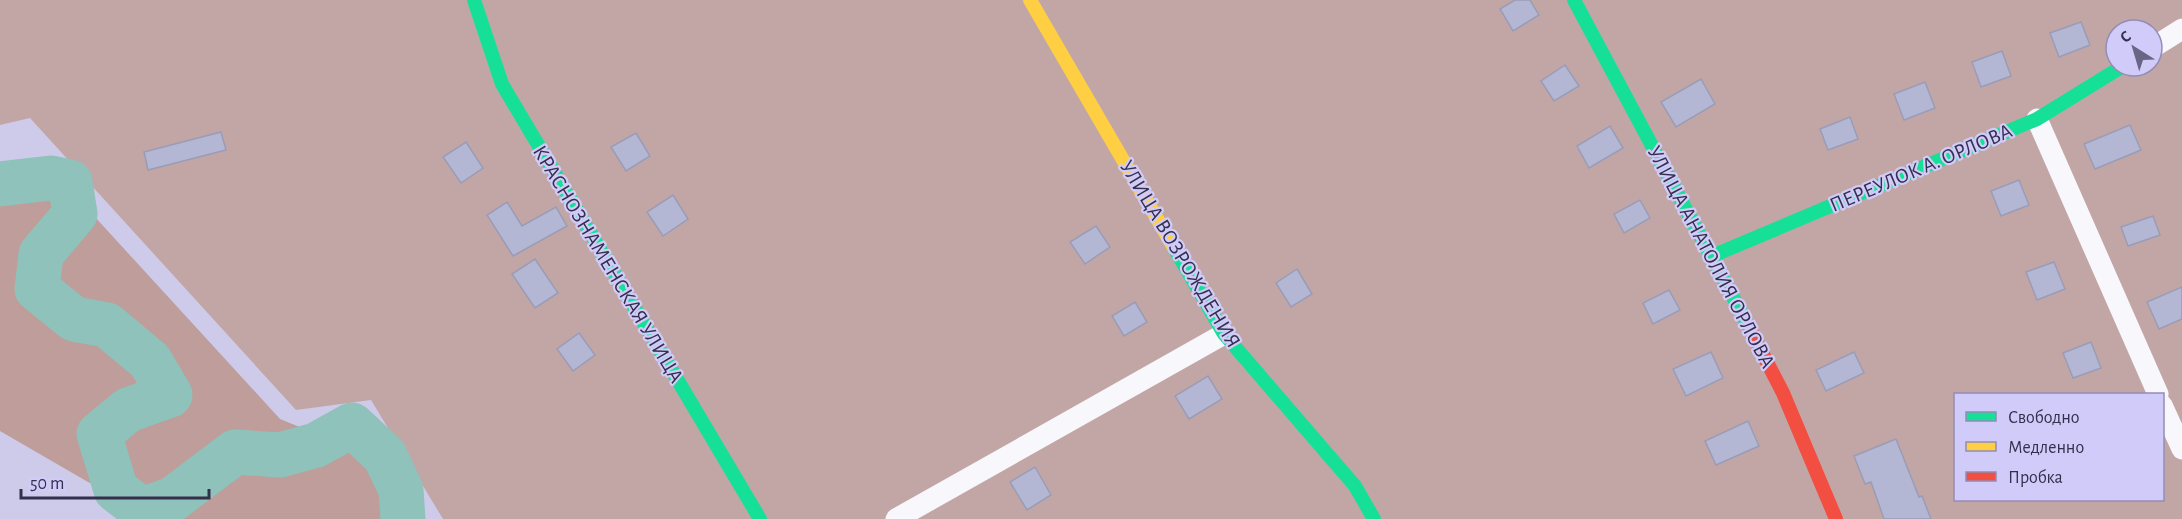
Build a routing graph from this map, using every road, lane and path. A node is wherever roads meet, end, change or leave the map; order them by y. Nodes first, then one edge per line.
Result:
1 (474, 0) edge
2 (1030, 0) edge
3 (1574, 0) edge
4 (2182, 29) edge
5 (2164, 40) edge
6 (2104, 78) edge
7 (2037, 119) junction
8 (1712, 256) junction
9 (1224, 334) junction
10 (2158, 393) edge
11 (2164, 407) edge
12 (2182, 449) edge
13 (760, 519) edge
14 (896, 519) edge
15 (1374, 519) edge
16 (1836, 519) edge

1 - 13 street, КРАСНОЗНАМЕНСКАЯ УЛИЦА
2 - 9 street, УЛИЦА ВОЗРОЖДЕНИЯ
3 - 8 street, УЛИЦА АНАТОЛИЯ ОРЛОВА
4 - 5 street
6 - 7 street, ПЕРЕУЛОК А. ОРЛОВА
7 - 8 street, ПЕРЕУЛОК А. ОРЛОВА
7 - 10 street
8 - 16 street, УЛИЦА АНАТОЛИЯ ОРЛОВА
9 - 14 street
9 - 15 street, УЛИЦА ВОЗРОЖДЕНИЯ
11 - 12 street

